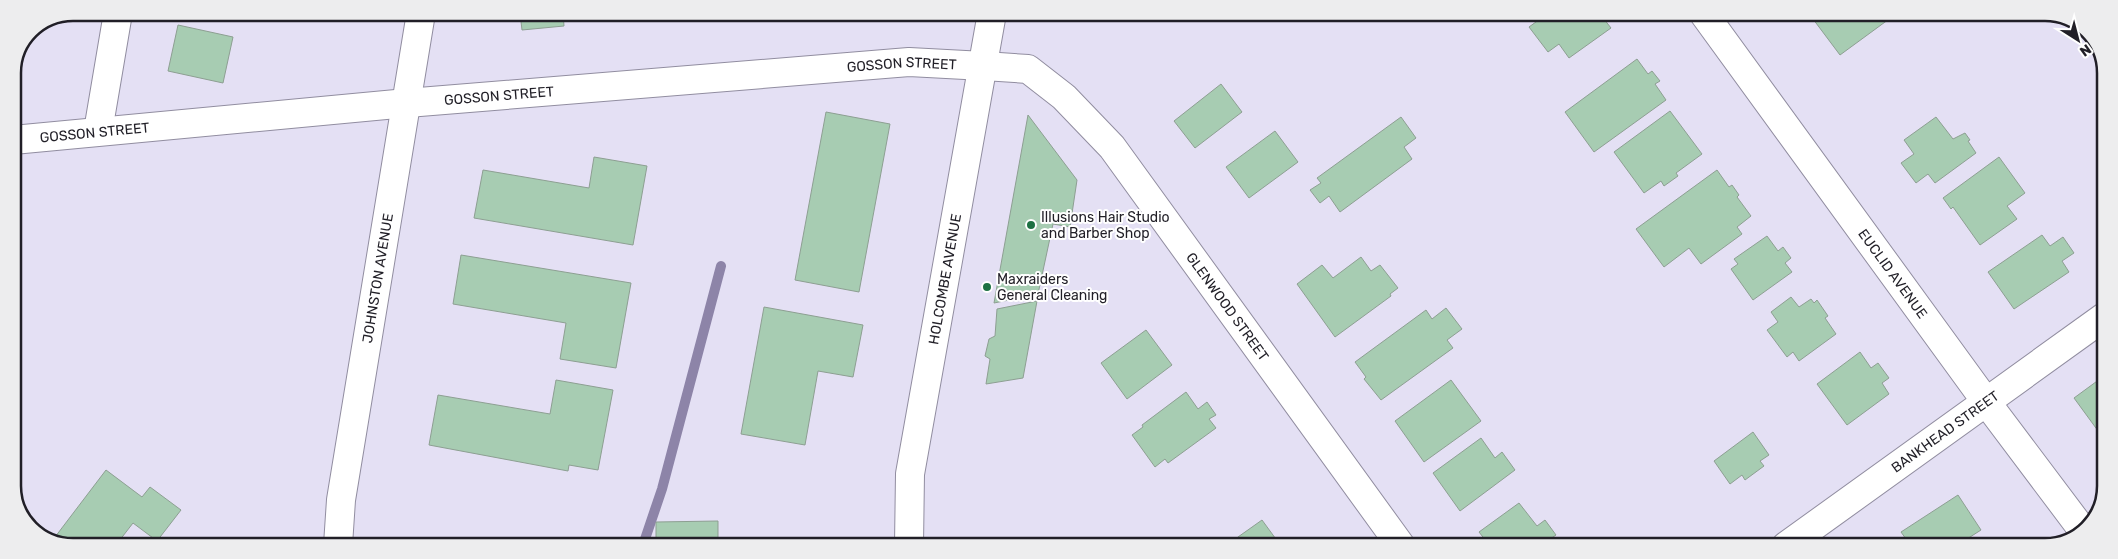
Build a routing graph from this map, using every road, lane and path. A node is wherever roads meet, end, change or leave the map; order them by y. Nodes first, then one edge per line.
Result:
1 (116, 21) edge
2 (420, 21) edge
3 (991, 21) edge
4 (1709, 21) edge
5 (984, 66) junction
6 (407, 103) junction
7 (98, 132) junction
8 (21, 139) edge
9 (2097, 322) edge
10 (1987, 403) junction
11 (2079, 525) edge
12 (339, 538) edge
13 (908, 538) edge
14 (1395, 538) edge
15 (1797, 538) edge

1 - 7 street
2 - 6 street, JOHNSTON AVENUE
3 - 5 street, HOLCOMBE AVENUE
4 - 10 street, EUCLID AVENUE
5 - 6 street, GOSSON STREET
5 - 13 street, HOLCOMBE AVENUE
5 - 14 street, GLENWOOD STREET
6 - 7 street, GOSSON STREET
6 - 12 street, JOHNSTON AVENUE
7 - 8 street, GOSSON STREET
9 - 10 street, BANKHEAD STREET
10 - 11 street, EUCLID AVENUE
10 - 15 street, BANKHEAD STREET

